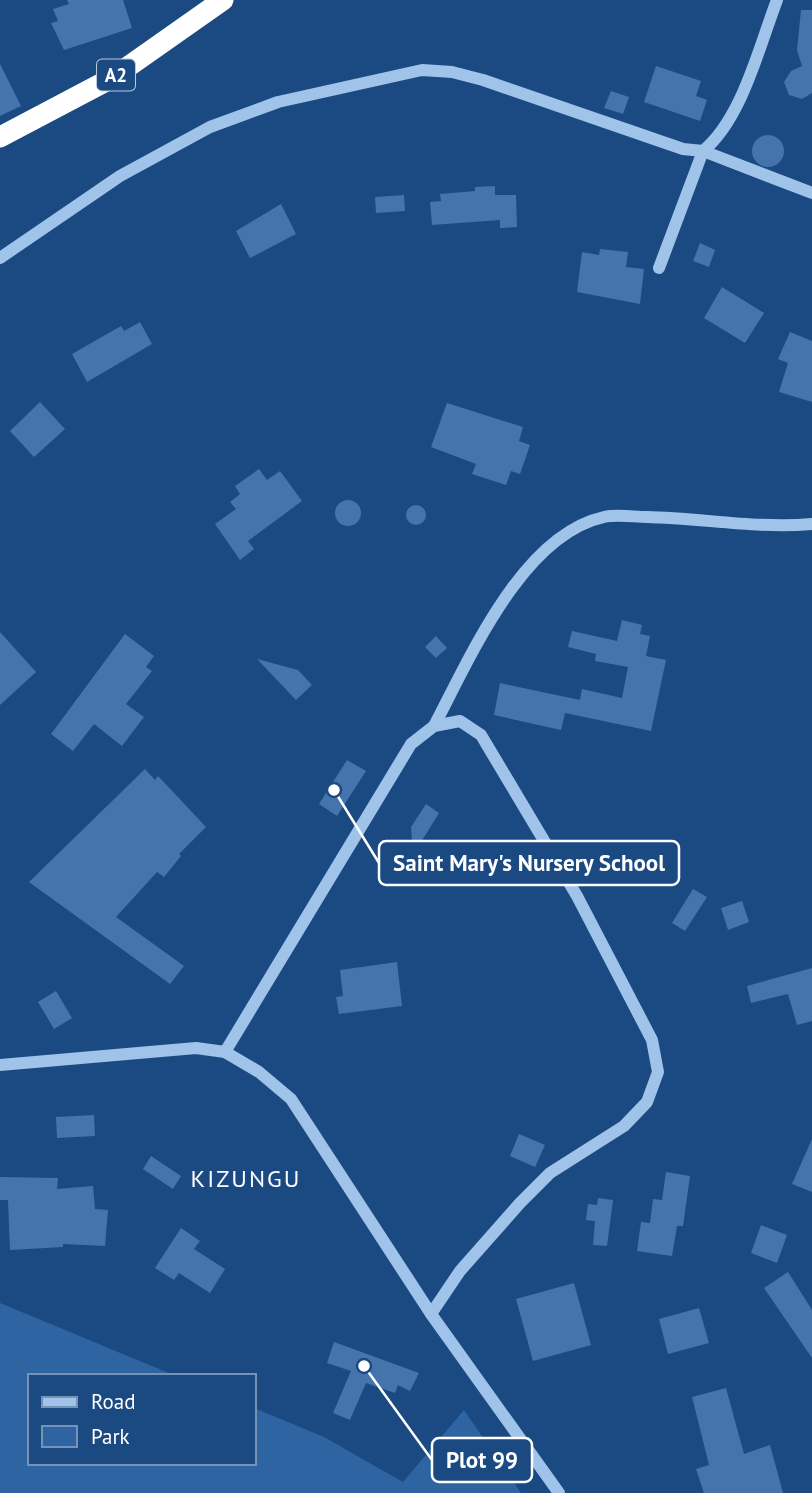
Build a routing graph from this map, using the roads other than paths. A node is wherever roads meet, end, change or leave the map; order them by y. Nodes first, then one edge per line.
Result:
1 (223, 0) edge
2 (777, 0) edge
3 (0, 137) edge
4 (703, 151) junction
5 (812, 193) edge
6 (0, 258) edge
7 (659, 268) dead end
8 (812, 524) edge
9 (434, 726) junction
10 (225, 1052) junction
11 (0, 1065) edge
12 (431, 1314) junction
13 (559, 1493) edge

1 - 3 highway, A2
2 - 4 street
4 - 5 street
4 - 6 street
4 - 7 street
8 - 9 street
9 - 10 street
9 - 12 street
10 - 11 street
10 - 12 street
12 - 13 street

